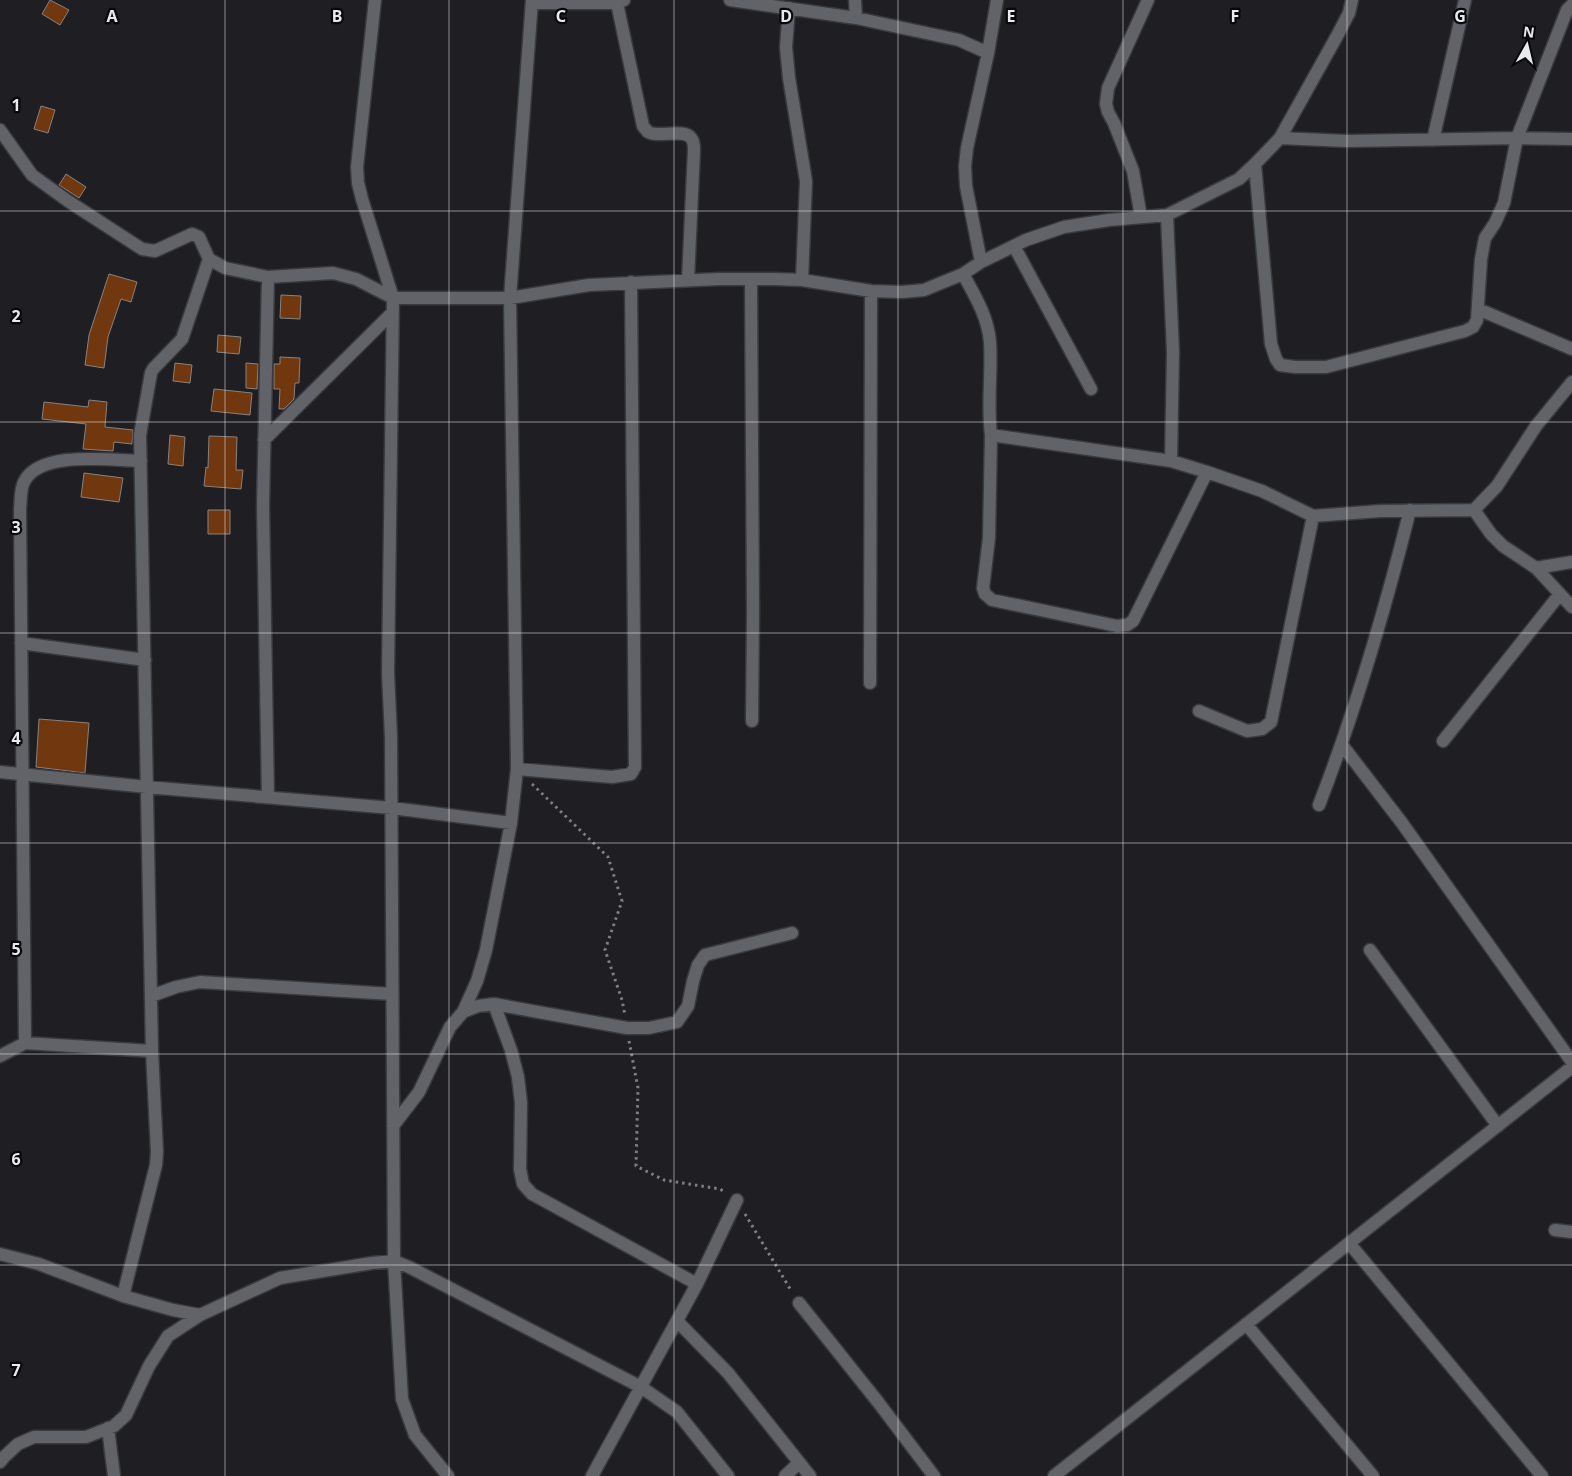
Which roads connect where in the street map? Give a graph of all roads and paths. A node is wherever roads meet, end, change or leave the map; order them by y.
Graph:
1 (375, 0) edge
2 (730, 0) edge
3 (856, 0) edge
4 (997, 0) edge
5 (1148, 0) edge
6 (1352, 0) edge
7 (1465, 0) edge
8 (532, 1) edge
9 (621, 2) edge
10 (1572, 5) edge
11 (788, 8) junction
12 (856, 18) junction
13 (988, 53) junction
14 (0, 130) edge
15 (1280, 138) junction
16 (1517, 138) junction
17 (1572, 139) edge
18 (1433, 140) junction
19 (1256, 164) junction
20 (1167, 215) junction
21 (1142, 217) junction
22 (1014, 246) junction
23 (209, 259) junction
24 (981, 262) junction
25 (963, 274) junction
26 (268, 277) junction
27 (688, 280) junction
28 (751, 280) junction
29 (802, 280) junction
30 (631, 282) junction
31 (871, 291) junction
32 (393, 298) junction
33 (510, 298) junction
34 (1478, 309) junction
35 (392, 312) junction
36 (1572, 349) edge
37 (1572, 382) edge
38 (1091, 389) dead end
39 (991, 435) junction
40 (264, 440) junction
41 (141, 461) junction
42 (1171, 461) junction
43 (1207, 472) junction
44 (1410, 510) junction
45 (1474, 510) junction
46 (1313, 516) junction
47 (1572, 562) edge
48 (1536, 568) junction
49 (1560, 594) junction
50 (1572, 607) edge
51 (21, 643) junction
52 (145, 660) junction
53 (870, 684) dead end
54 (1199, 711) dead end
55 (752, 721) dead end
56 (1443, 741) dead end
57 (1342, 745) junction
58 (517, 769) junction
59 (0, 772) edge
60 (23, 774) junction
61 (147, 787) junction
62 (268, 796) junction
63 (1319, 805) dead end
64 (392, 808) junction
65 (511, 824) junction
66 (792, 933) dead end
67 (1370, 950) dead end
68 (392, 994) junction
69 (150, 996) junction
70 (494, 1004) junction
71 (463, 1012) junction
72 (25, 1043) junction
73 (152, 1051) junction
74 (0, 1056) edge
75 (1572, 1062) edge
76 (1572, 1068) edge
77 (393, 1126) junction
78 (1498, 1126) junction
79 (737, 1200) dead end
80 (1555, 1230) dead end
81 (1572, 1232) edge
82 (1349, 1243) junction
83 (0, 1254) edge
84 (394, 1261) junction
85 (697, 1284) junction
86 (122, 1296) junction
87 (799, 1303) dead end
88 (200, 1315) junction
89 (677, 1321) junction
90 (1246, 1324) junction
91 (642, 1387) junction
92 (108, 1428) junction
93 (0, 1462) edge
94 (799, 1463) junction
95 (445, 1475) edge
96 (114, 1476) edge
97 (592, 1476) edge
98 (728, 1476) edge
99 (785, 1476) edge
100 (810, 1476) edge
101 (934, 1476) edge
102 (1054, 1476) edge
103 (1373, 1476) edge
104 (1542, 1476) edge

1 - 32 street
2 - 11 street
3 - 12 street
4 - 13 street
5 - 21 street
6 - 15 street
7 - 18 street
8 - 9 street
8 - 33 street
9 - 27 street
10 - 16 street
11 - 12 street
11 - 29 street
12 - 13 street
13 - 24 street
14 - 23 street
15 - 18 street
15 - 19 street
16 - 17 street
16 - 18 street
16 - 34 street
19 - 20 street
19 - 34 street
20 - 21 street
20 - 42 street
21 - 22 street
22 - 24 street
22 - 38 street
23 - 26 street
23 - 41 street
24 - 25 street
25 - 31 street
25 - 39 street
26 - 32 street
26 - 40 street
27 - 28 street
27 - 30 street
28 - 29 street
28 - 55 street
29 - 31 street
30 - 33 street
30 - 58 street
31 - 53 street
32 - 33 street
32 - 35 street
33 - 58 street
34 - 36 street
35 - 40 street
35 - 64 street
37 - 45 street
39 - 42 street
39 - 43 street
40 - 62 street
41 - 51 street
41 - 52 street
42 - 43 street
43 - 46 street
44 - 45 street
44 - 46 street
44 - 57 street
45 - 48 street
46 - 54 street
47 - 48 street
48 - 49 street
49 - 50 street
49 - 56 street
51 - 52 street
51 - 60 street
52 - 61 street
57 - 63 street
57 - 75 street
58 - 65 street
59 - 60 street
60 - 61 street
60 - 72 street
61 - 62 street
61 - 69 street
62 - 64 street
64 - 65 street
64 - 68 street
65 - 71 street
66 - 70 street
67 - 78 street
68 - 69 street
68 - 77 street
69 - 73 street
70 - 71 street
70 - 85 street
71 - 77 street
72 - 73 street
72 - 74 street
73 - 86 street
76 - 78 street
77 - 84 street
78 - 82 street
79 - 85 street
80 - 81 street
82 - 90 street
82 - 104 street
83 - 86 street
84 - 88 street
84 - 91 street
84 - 95 street
85 - 89 street
86 - 88 street
87 - 101 street
88 - 92 street
89 - 91 street
89 - 94 street
90 - 102 street
90 - 103 street
91 - 97 street
91 - 98 street
92 - 93 street
92 - 96 street
94 - 99 street
94 - 100 street

